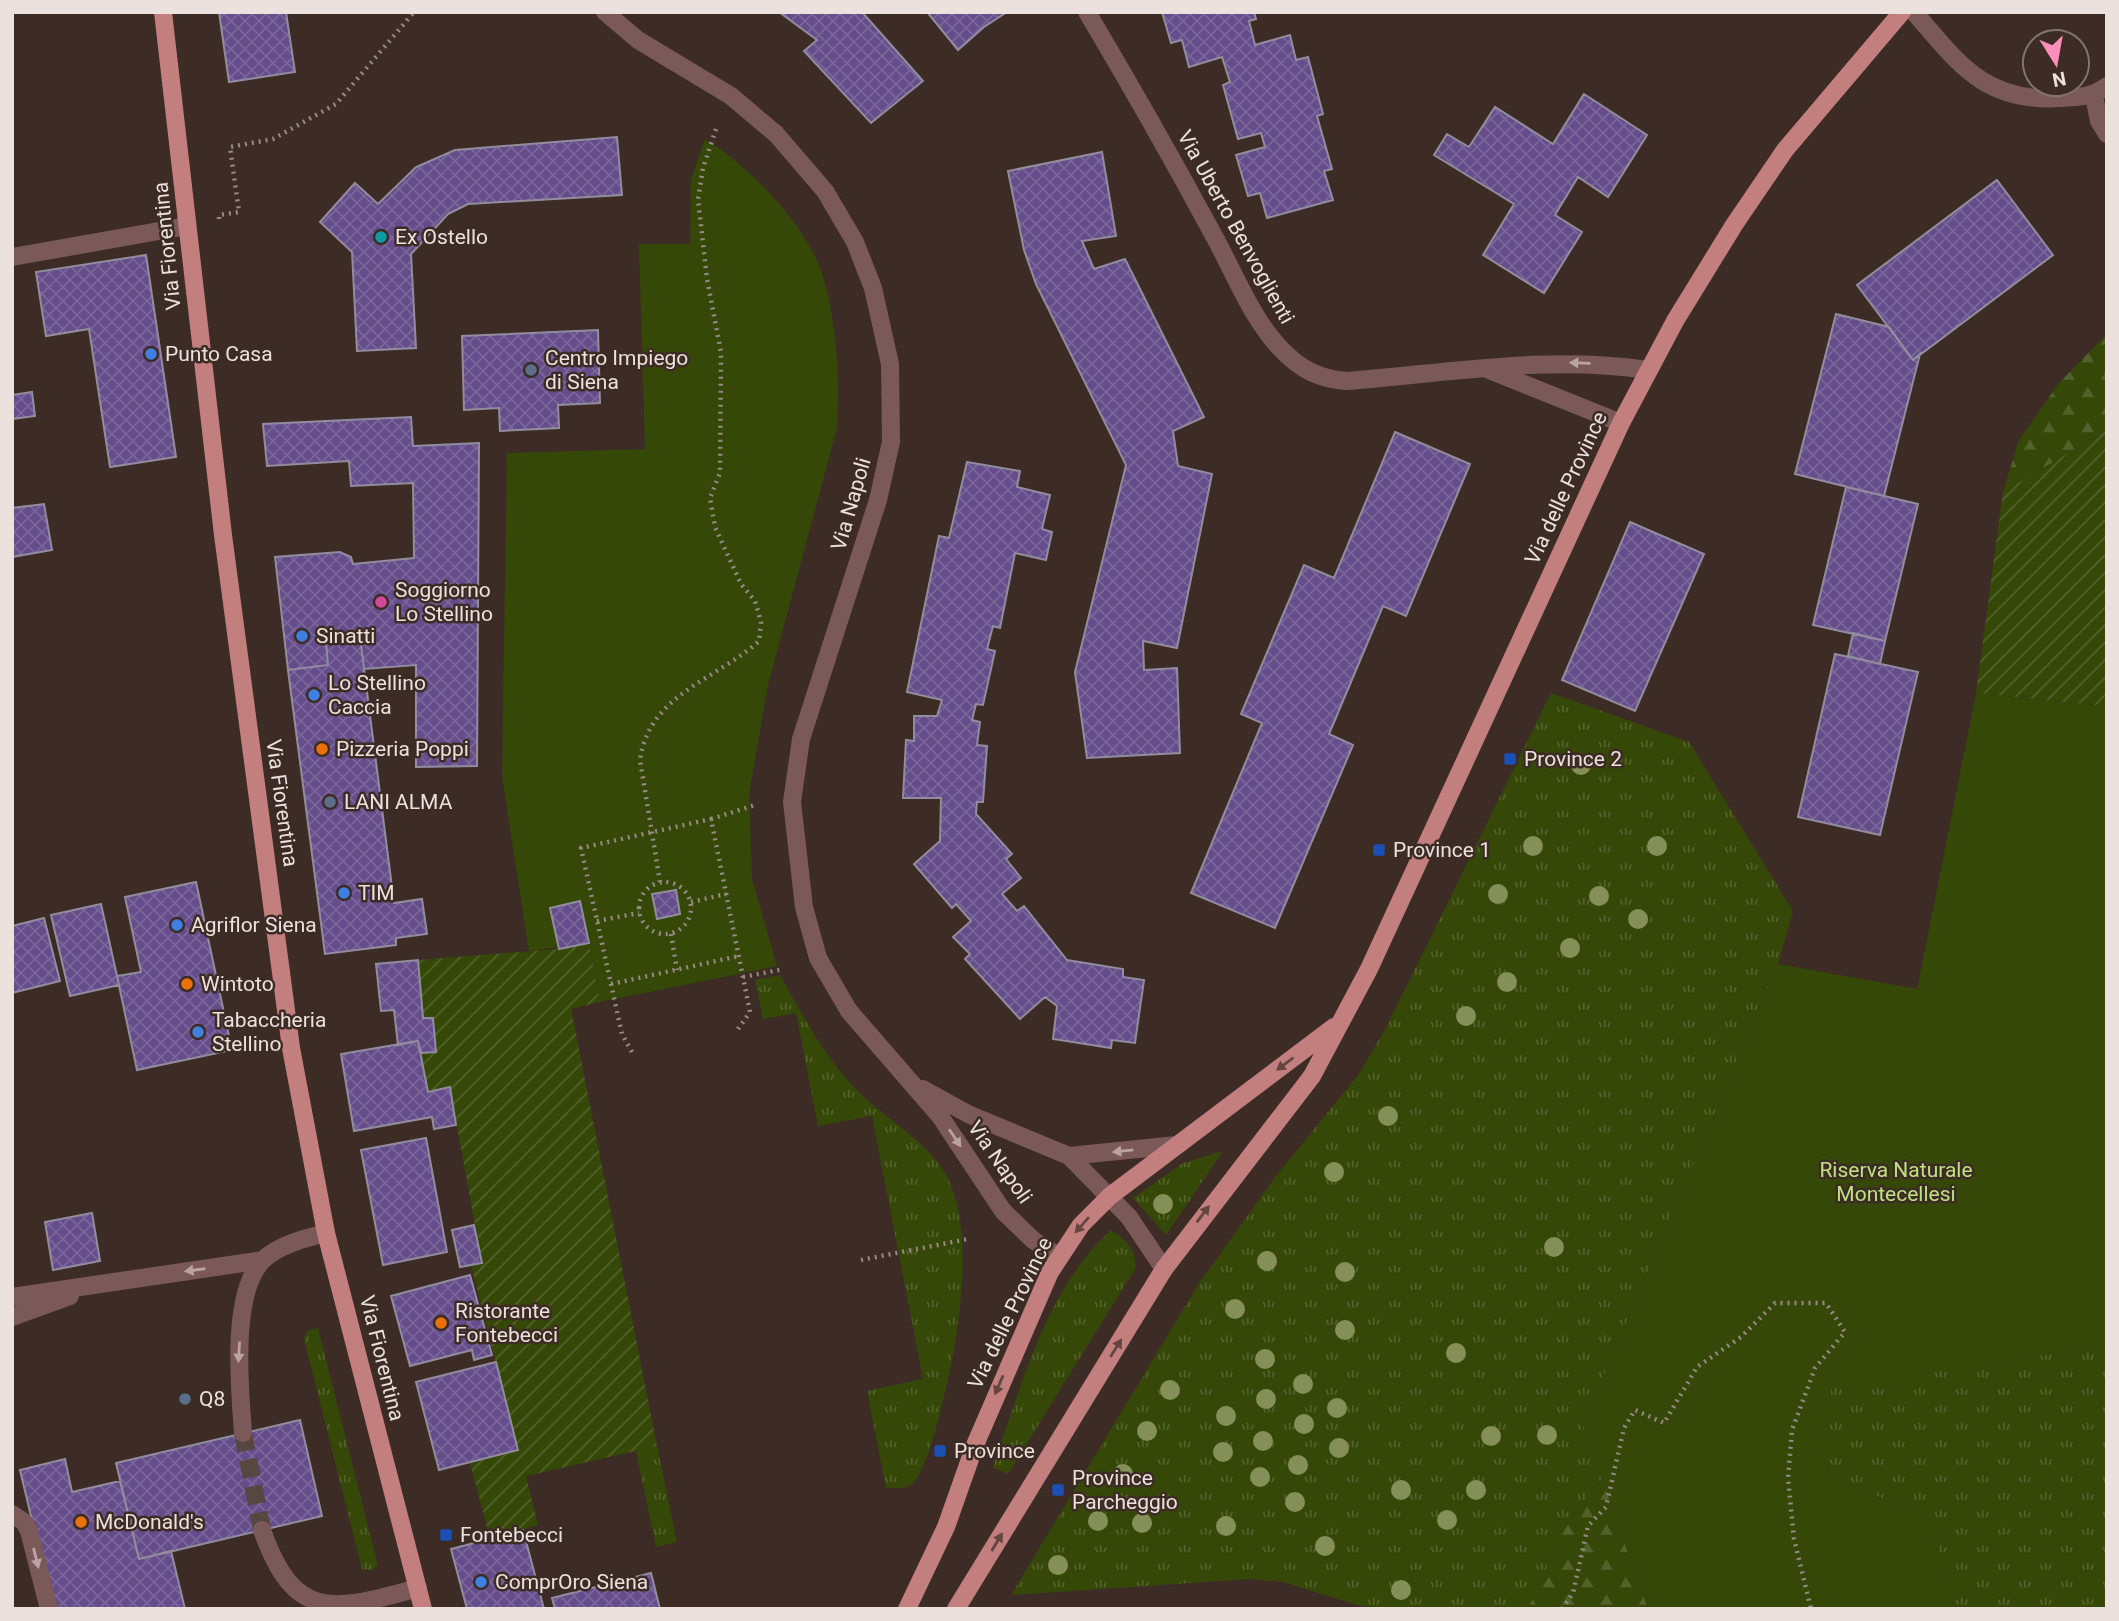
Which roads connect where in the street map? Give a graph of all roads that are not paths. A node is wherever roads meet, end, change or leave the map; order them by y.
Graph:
1 (163, 12) edge
2 (605, 12) edge
3 (1087, 12) edge
4 (1902, 12) edge
5 (1914, 12) edge
6 (2100, 91) edge
7 (2107, 134) edge
8 (187, 226) junction
9 (12, 257) edge
10 (1486, 368) junction
11 (1648, 370) junction
12 (1621, 423) junction
13 (1339, 1023) junction
14 (914, 1084) junction
15 (1177, 1145) junction
16 (1069, 1156) junction
17 (1110, 1196) junction
18 (326, 1233) junction
19 (1058, 1256) junction
20 (263, 1260) junction
21 (1164, 1269) junction
22 (110, 1282) junction
23 (12, 1297) edge
24 (12, 1317) edge
25 (243, 1433) tunnel mouth
26 (12, 1514) edge
27 (262, 1530) tunnel mouth
28 (418, 1588) junction
29 (356, 1607) edge
30 (48, 1609) edge
31 (425, 1609) edge
32 (906, 1609) edge
33 (956, 1609) edge

1 - 8 main road, Via Fiorentina
2 - 14 street, Via Napoli
3 - 10 street, Via Uberto Benvoglienti
4 - 11 main road, Via delle Province
5 - 6 street
6 - 7 street
8 - 9 street
8 - 18 main road, Via Fiorentina
11 -> 10 street, Via Uberto Benvoglienti
10 - 12 street, Via Uberto Benvoglienti
11 - 12 main road, Via delle Province
12 - 13 main road, Via delle Province
13 -> 15 main road, Via delle Province
21 -> 13 main road, Via delle Province
14 - 16 street, Via Napoli
14 -> 19 street, Via Napoli
15 -> 16 street, Via Napoli
15 - 17 main road, Via delle Province
16 - 17 street, Via Napoli
17 -> 19 main road, Via delle Province
17 - 21 street, Via Napoli
18 - 20 street
18 - 28 main road, Via Fiorentina
19 -> 32 main road, Via delle Province
20 -> 22 street
20 -> 25 street
33 -> 21 main road, Via delle Province
22 - 23 street
22 - 24 street
26 -> 30 street
27 - 29 street
28 - 29 street
28 - 31 main road, Via Fiorentina

